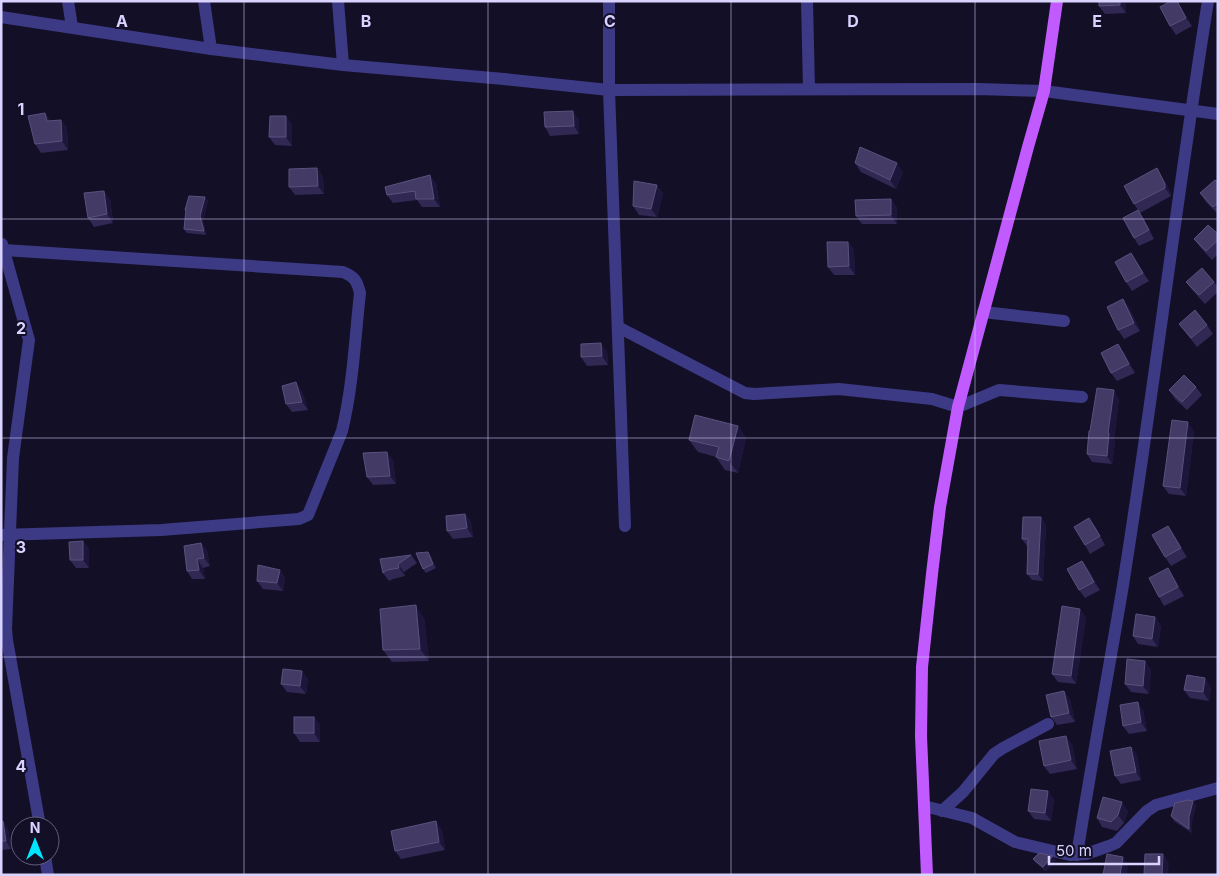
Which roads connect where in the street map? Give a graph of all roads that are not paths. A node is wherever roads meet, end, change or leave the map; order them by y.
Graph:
1 (68, 1) edge
2 (204, 1) edge
3 (338, 1) edge
4 (609, 1) edge
5 (807, 1) edge
6 (1057, 1) edge
7 (1208, 1) edge
8 (1, 17) edge
9 (72, 28) junction
10 (211, 49) junction
11 (343, 65) junction
12 (809, 89) junction
13 (609, 90) junction
14 (1044, 91) junction
15 (1190, 111) junction
16 (1218, 114) edge
17 (2, 245) edge
18 (983, 312) junction
19 (1064, 321) dead end
20 (618, 327) junction
21 (1082, 397) dead end
22 (958, 407) junction
23 (625, 526) dead end
24 (5, 534) edge
25 (1048, 724) dead end
26 (1218, 788) edge
27 (924, 806) junction
28 (942, 811) junction
29 (38, 816) edge
30 (1077, 855) junction
31 (927, 875) edge

1 - 9 street
2 - 10 street
3 - 11 street
4 - 13 street
5 - 12 street
6 - 14 main road
7 - 15 street
8 - 9 street
9 - 10 street
10 - 11 street
11 - 13 street
12 - 13 street
12 - 14 street
13 - 20 street
14 - 15 street
14 - 18 main road
15 - 16 street
15 - 30 street
17 - 24 street
17 - 24 street
18 - 19 street
18 - 22 main road
20 - 22 street
20 - 23 street
21 - 22 street
22 - 27 main road
24 - 29 street
25 - 28 street
26 - 30 street
27 - 28 street
27 - 31 main road
28 - 30 street

